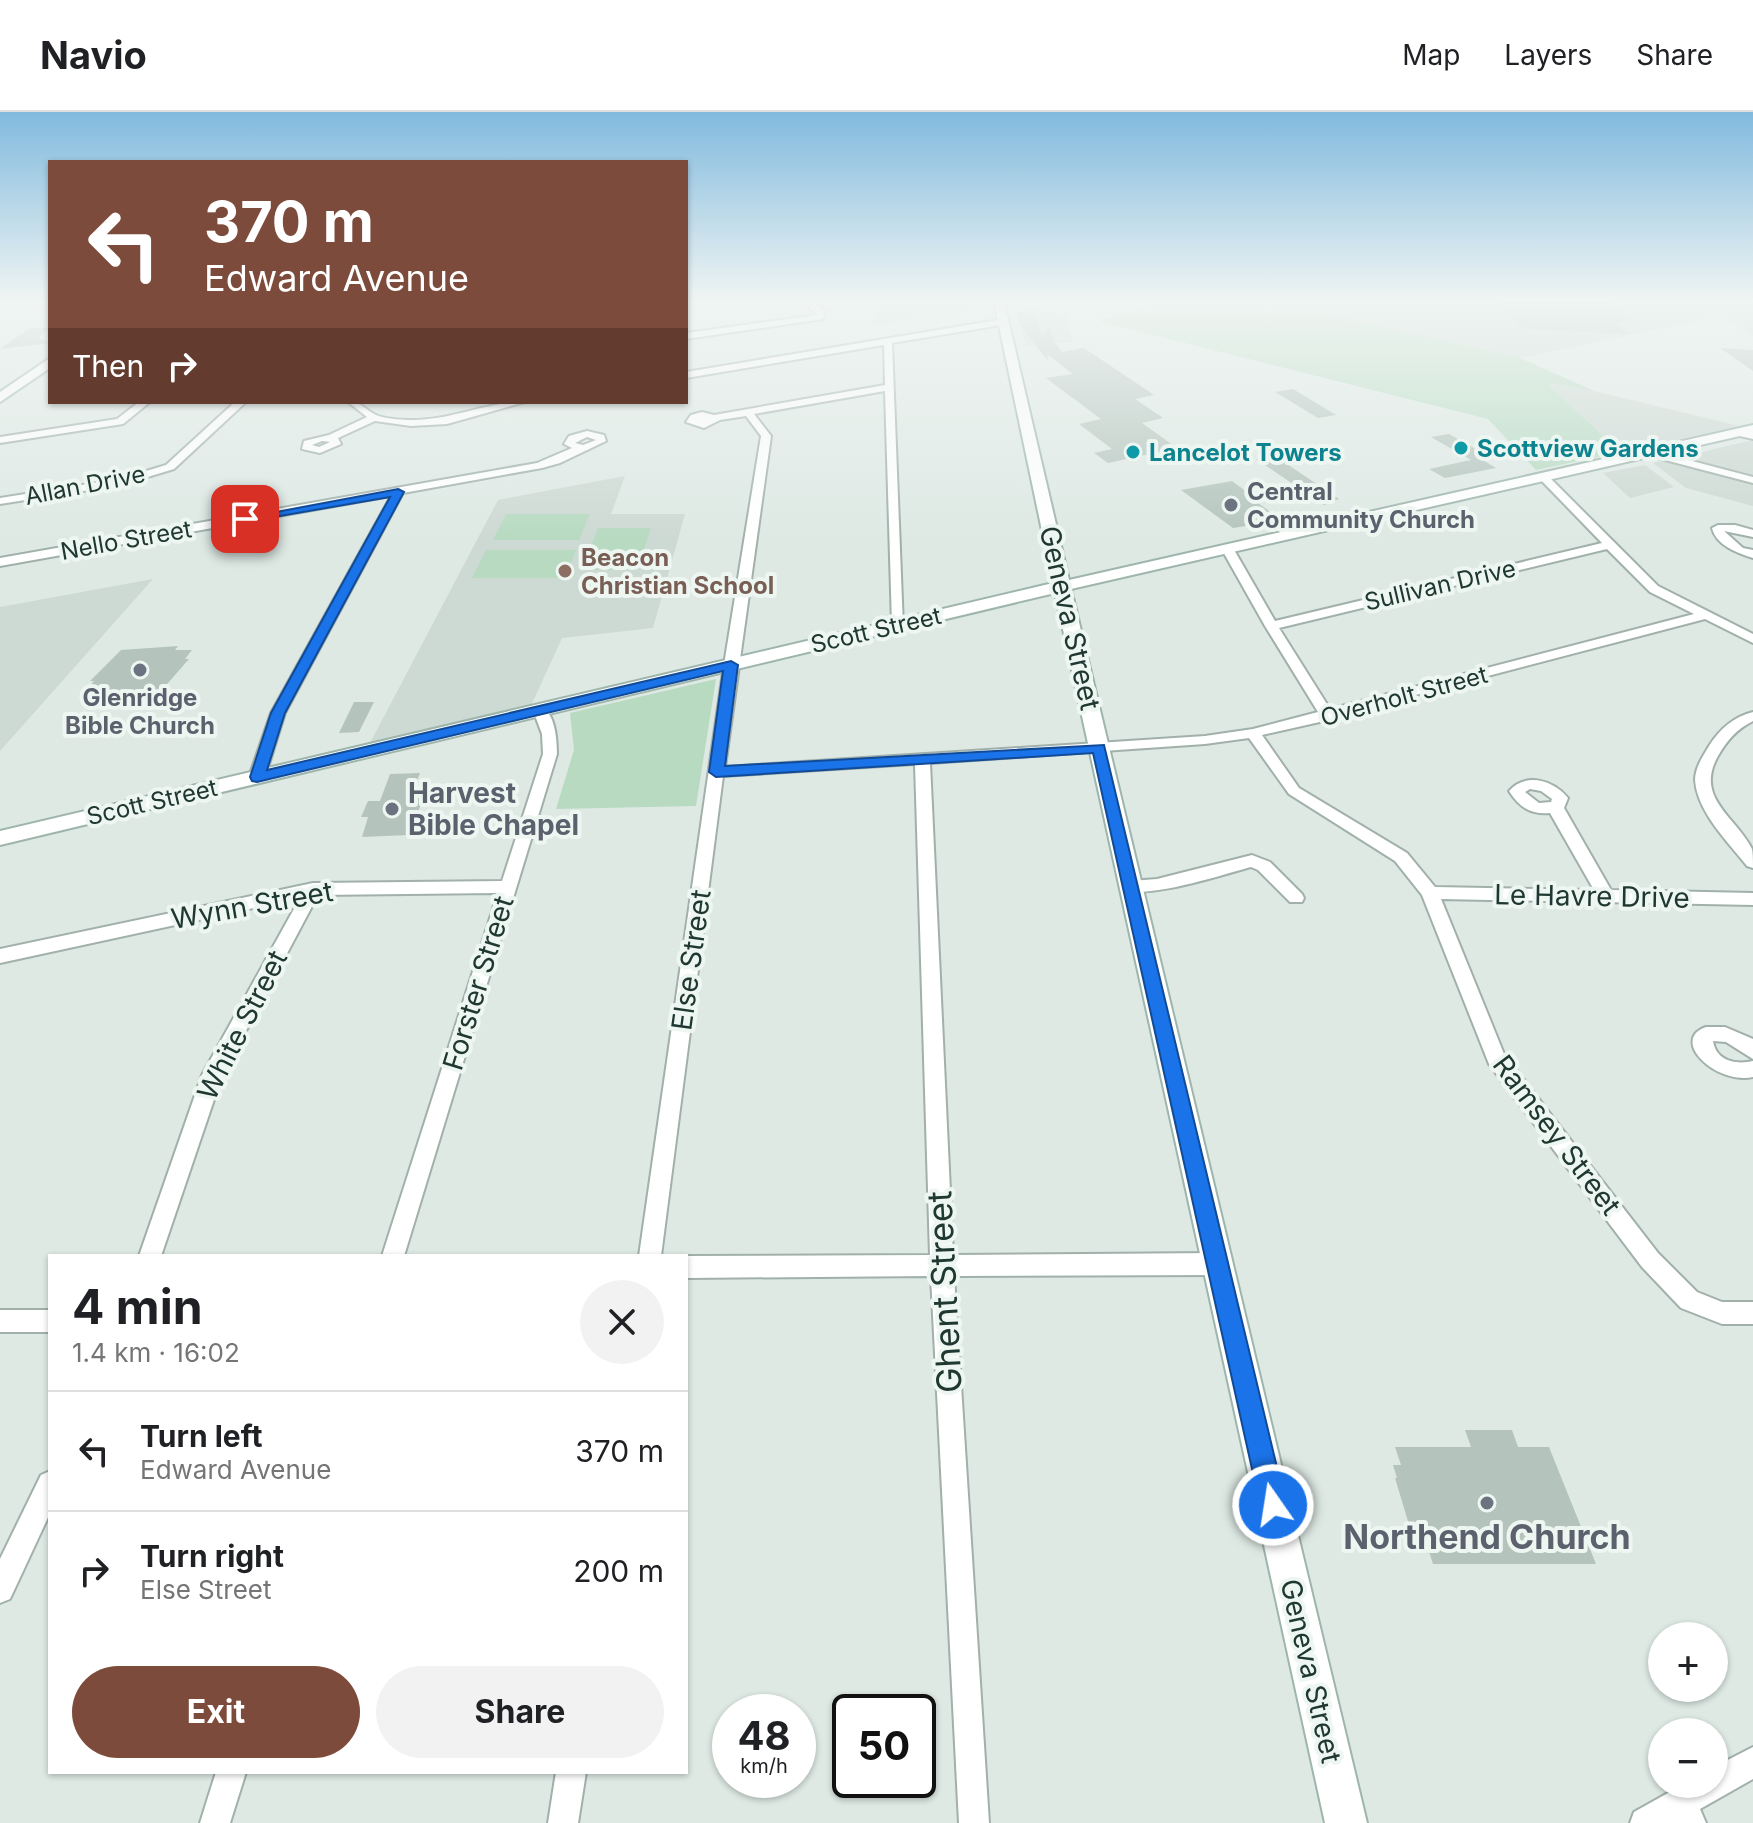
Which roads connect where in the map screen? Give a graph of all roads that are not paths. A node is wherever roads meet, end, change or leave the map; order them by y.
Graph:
1 (22, 382) edge
2 (889, 382) edge
3 (1017, 382) edge
4 (889, 387) junction
5 (0, 398) edge
6 (142, 404) edge
7 (239, 404) edge
8 (356, 404) edge
9 (512, 404) edge
10 (747, 411) junction
11 (374, 418) junction
12 (716, 418) dead end
13 (1748, 433) edge
14 (331, 438) dead end
15 (0, 440) edge
16 (579, 448) dead end
17 (1650, 453) junction
18 (1544, 478) junction
19 (1753, 480) edge
20 (398, 492) junction
21 (2, 497) edge
22 (1753, 534) edge
23 (1608, 545) junction
24 (1227, 548) junction
25 (1753, 554) edge
26 (0, 562) edge
27 (1062, 586) junction
28 (1703, 616) junction
29 (898, 624) junction
30 (1271, 626) junction
31 (1753, 639) edge
32 (731, 665) junction
33 (540, 710) junction
34 (1328, 716) junction
35 (1753, 716) edge
36 (1253, 733) junction
37 (1099, 748) junction
38 (922, 760) junction
39 (716, 772) junction
40 (257, 777) junction
41 (1555, 808) dead end
42 (0, 838) edge
43 (1753, 862) edge
44 (508, 887) junction
45 (1131, 887) junction
46 (313, 889) junction
47 (1430, 893) junction
48 (1606, 897) junction
49 (1296, 898) dead end
50 (1753, 899) edge
51 (0, 956) edge
52 (1753, 1051) edge
53 (1753, 1069) edge
54 (151, 1254) edge
55 (394, 1254) edge
56 (650, 1254) edge
57 (1218, 1264) junction
58 (942, 1266) junction
59 (688, 1267) edge
60 (1753, 1313) edge
61 (0, 1321) edge
62 (48, 1321) edge
63 (48, 1488) edge
64 (0, 1589) edge
65 (1753, 1762) edge
66 (230, 1774) edge
67 (571, 1774) edge
68 (1686, 1814) edge
69 (215, 1823) edge
70 (563, 1823) edge
71 (974, 1823) edge
72 (1346, 1823) edge
73 (1645, 1823) edge

1 - 5 main road
2 - 4 street
3 - 27 main road, Geneva Street
4 - 10 street
4 - 29 street
6 - 15 street
7 - 21 street, Allan Drive
8 - 11 street
9 - 11 street
10 - 12 street
10 - 32 street, Else Street
11 - 14 street
13 - 17 main road, Scott Street
16 - 20 street, Nello Street
17 - 18 main road, Scott Street
17 - 19 street
18 - 23 street
18 - 24 main road, Scott Street
20 - 26 street, Nello Street
20 - 40 street
22 - 25 street
23 - 28 street
23 - 30 street, Sullivan Drive
24 - 27 main road, Scott Street
24 - 30 street
27 - 29 main road, Scott Street
27 - 37 main road, Geneva Street
28 - 31 street
28 - 34 street, Overholt Street
29 - 32 main road, Scott Street
30 - 34 street
32 - 33 main road, Scott Street
32 - 39 street, Else Street
33 - 40 main road, Scott Street
33 - 44 street, Forster Street
34 - 36 street, Overholt Street
35 - 43 street
36 - 37 street, Overholt Street
36 - 47 street, Ramsey Street
37 - 38 street, Overholt Street
37 - 45 main road, Geneva Street
38 - 39 street, Overholt Street
38 - 58 street, Ghent Street
39 - 56 street, Else Street
40 - 42 main road, Scott Street
41 - 48 street
44 - 46 street, Wynn Street
44 - 55 street, Forster Street
45 - 49 street
45 - 57 main road, Geneva Street
46 - 51 street, Wynn Street
46 - 54 street, White Street
47 - 48 street, Le Havre Drive
47 - 60 street, Ramsey Street
48 - 50 street, Le Havre Drive
52 - 53 street
57 - 58 street
57 - 72 main road, Geneva Street
58 - 59 street
58 - 71 street, Ghent Street
61 - 62 street
63 - 64 street
65 - 68 street
66 - 69 street
67 - 70 street
68 - 73 street

